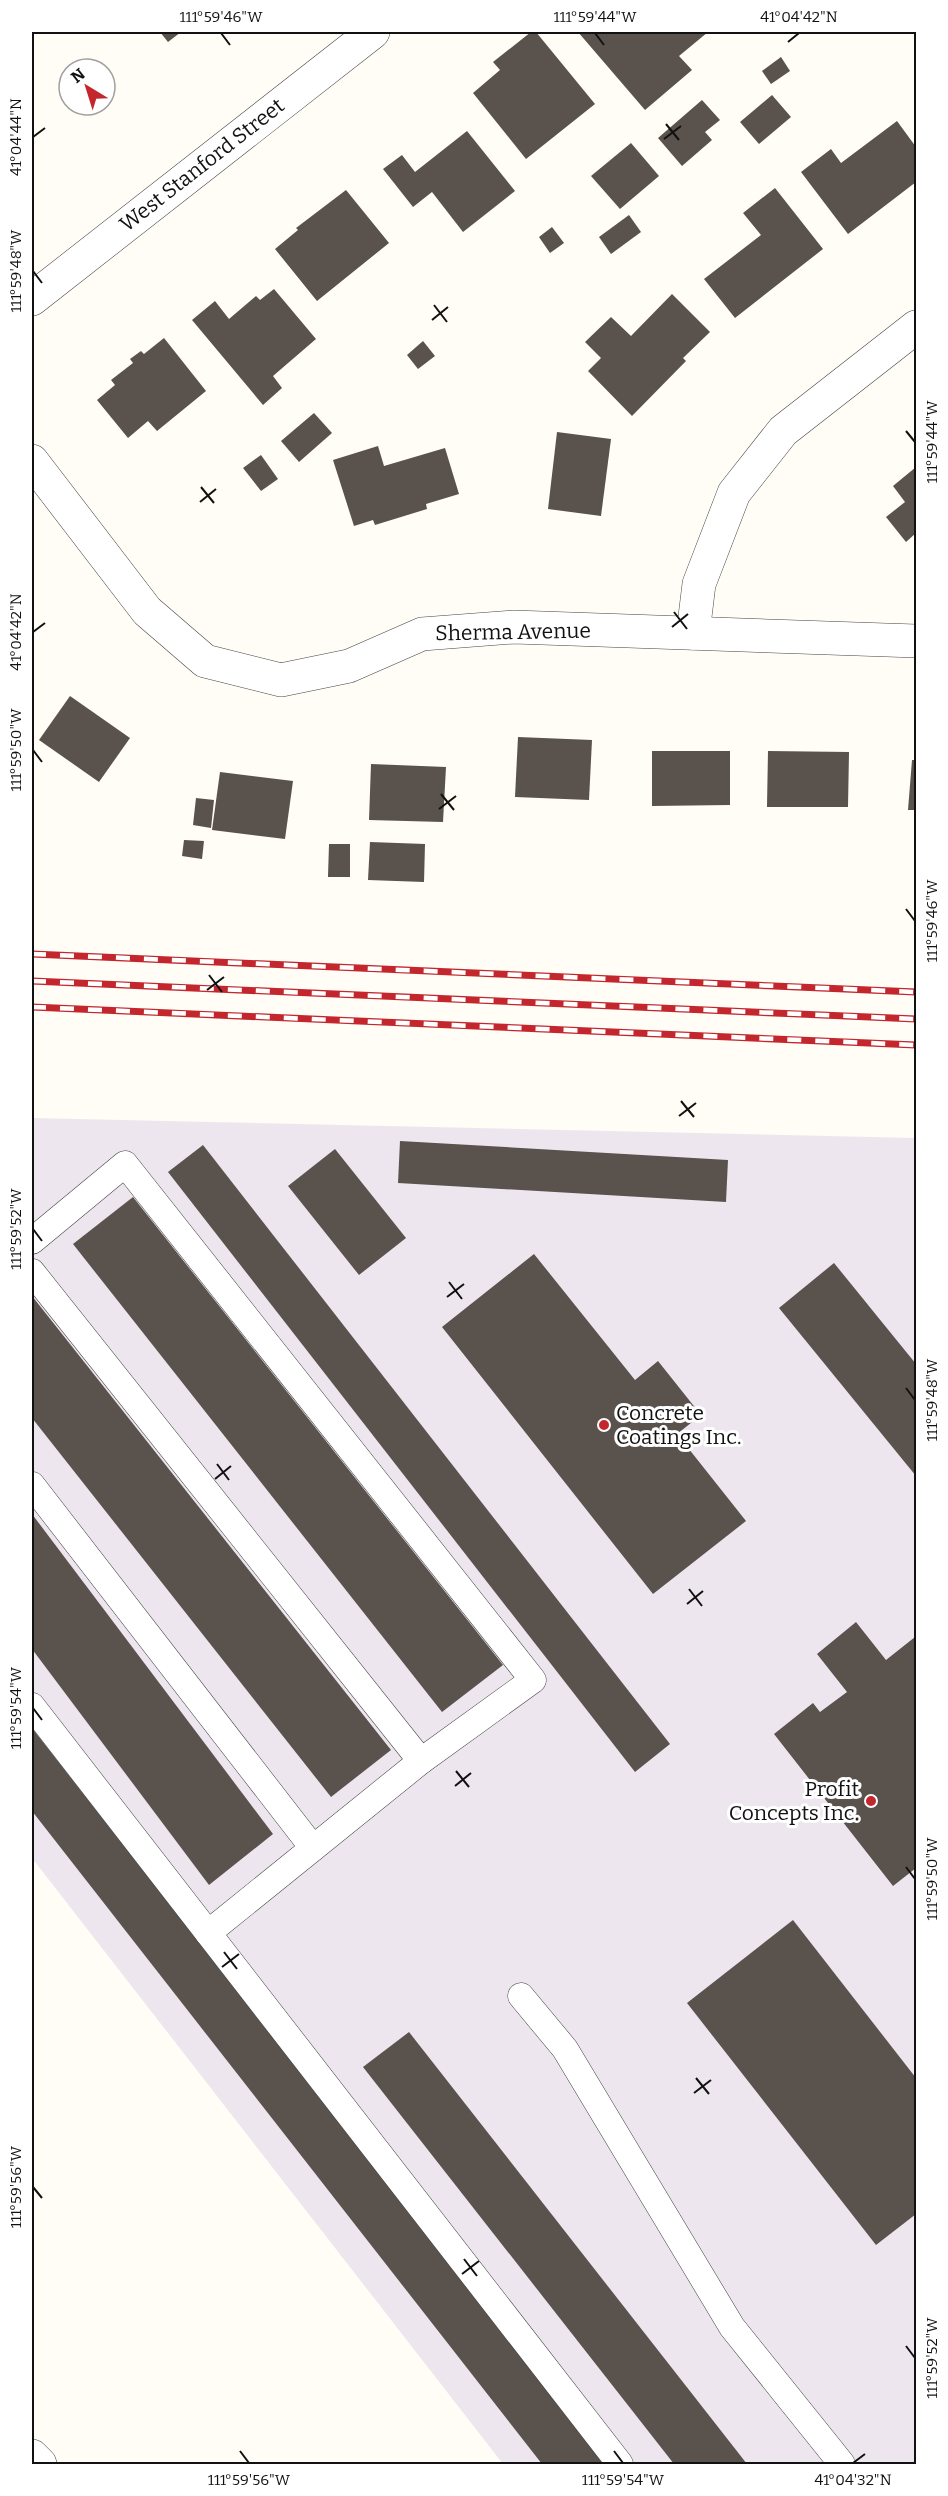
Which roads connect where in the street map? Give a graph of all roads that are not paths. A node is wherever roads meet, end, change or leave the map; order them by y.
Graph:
1 (374, 32) edge
2 (32, 299) edge
3 (916, 327) edge
4 (32, 461) edge
5 (693, 633) junction
6 (916, 641) edge
7 (32, 1240) edge
8 (32, 1272) edge
9 (32, 1485) edge
10 (32, 1706) edge
11 (421, 1761) junction
12 (313, 1848) junction
13 (208, 1933) junction
14 (520, 1996) dead end
15 (32, 2456) edge
16 (40, 2464) edge
17 (620, 2464) edge
18 (842, 2464) edge

1 - 2 street, West Stanford Street
3 - 5 street
4 - 5 street, Sherma Avenue
5 - 6 street, Sherma Avenue
7 - 11 lane
8 - 11 lane
9 - 12 lane
10 - 13 lane
11 - 12 lane
12 - 13 lane
13 - 17 lane
14 - 18 lane
15 - 16 street

